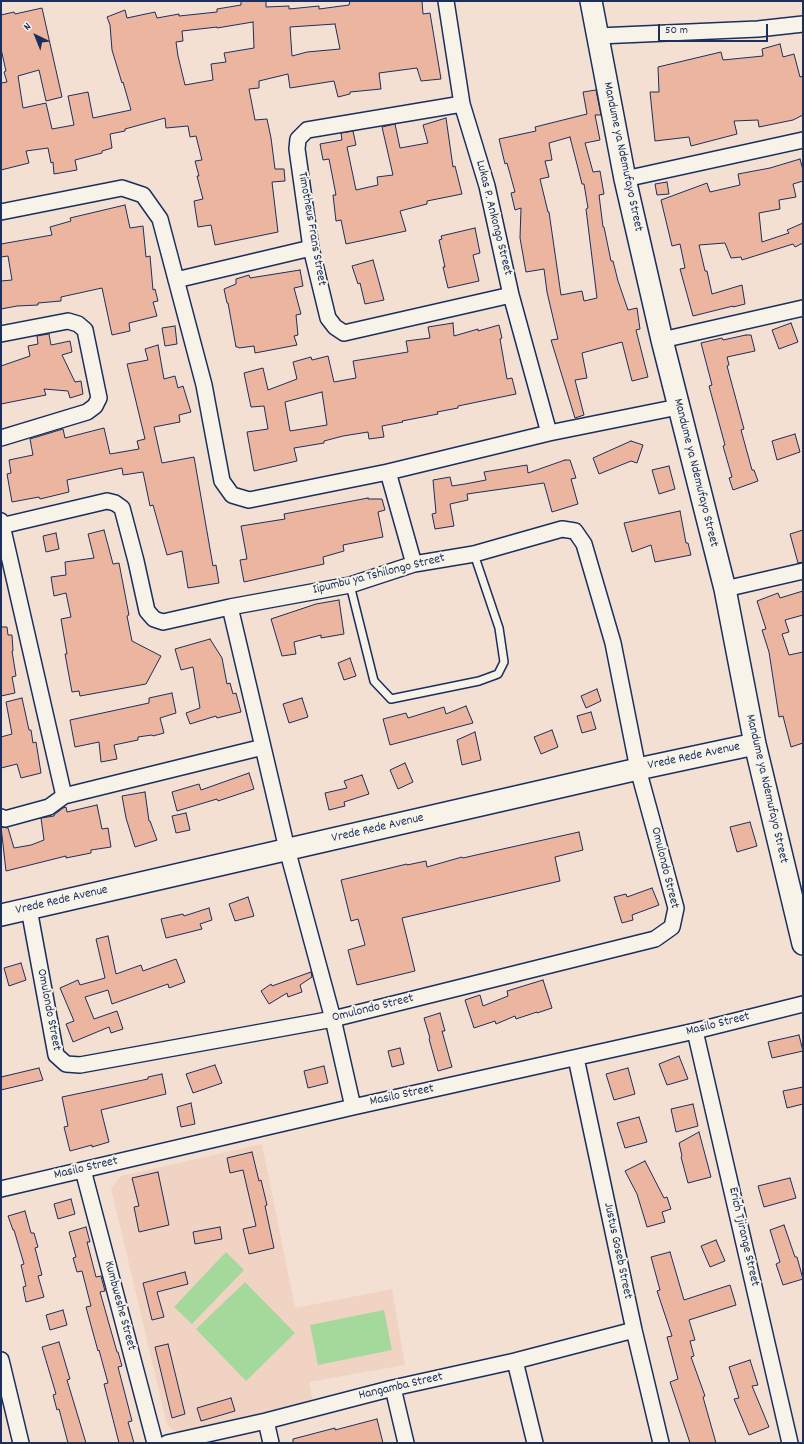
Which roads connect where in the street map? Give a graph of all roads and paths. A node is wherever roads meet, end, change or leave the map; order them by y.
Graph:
1 (446, 1) edge
2 (591, 1) edge
3 (803, 24) edge
4 (598, 36) junction
5 (462, 104) junction
6 (803, 140) edge
7 (625, 179) junction
8 (1, 212) edge
9 (311, 248) junction
10 (176, 280) junction
11 (511, 295) junction
12 (803, 308) edge
13 (1, 334) edge
14 (662, 340) junction
15 (678, 407) junction
16 (549, 432) junction
17 (1, 438) edge
18 (388, 472) junction
19 (1, 524) edge
20 (474, 554) junction
21 (414, 564) junction
22 (803, 571) edge
23 (350, 585) junction
24 (725, 589) junction
25 (230, 606) junction
26 (755, 744) junction
27 (263, 747) junction
28 (638, 769) junction
29 (64, 796) junction
30 (1, 817) edge
31 (287, 849) junction
32 (29, 909) junction
33 (1, 915) edge
34 (803, 944) edge
35 (803, 1004) edge
36 (333, 1019) junction
37 (695, 1031) junction
38 (576, 1058) junction
39 (353, 1107) junction
40 (83, 1170) junction
41 (1, 1189) edge
42 (634, 1330) junction
43 (1, 1360) edge
44 (515, 1361) junction
45 (393, 1388) junction
46 (266, 1421) junction
47 (803, 1440) edge
48 (21, 1443) edge
49 (155, 1443) edge
50 (167, 1443) edge
51 (271, 1443) edge
52 (406, 1443) edge
53 (535, 1443) edge
54 (661, 1443) edge
55 (790, 1443) edge

1 - 5 street, Lukas P. Ankongo Street
2 - 4 street, Mandume ya Ndemufayo Street
3 - 4 street
4 - 7 street, Mandume ya Ndemufayo Street
5 - 9 street, Timotheus Frans Street
5 - 11 street, Lukas P. Ankongo Street
6 - 7 street
7 - 14 street, Mandume ya Ndemufayo Street
8 - 10 street
9 - 10 street
9 - 11 street, Timotheus Frans Street
10 - 18 street
11 - 16 street, Lukas P. Ankongo Street
12 - 14 street
13 - 17 street
14 - 15 street, Mandume ya Ndemufayo Street
15 - 16 street
15 - 24 street, Mandume ya Ndemufayo Street
16 - 18 street
18 - 21 street
19 - 25 street, Iipumbu ya Tshilongo Street
19 - 29 street
20 - 21 street, Iipumbu ya Tshilongo Street
20 - 23 lane
20 - 28 street, Iipumbu ya Tshilongo Street
21 - 23 street, Iipumbu ya Tshilongo Street
22 - 24 street
23 - 25 street, Iipumbu ya Tshilongo Street
24 - 26 street, Mandume ya Ndemufayo Street
25 - 27 street
26 - 28 street, Vrede Rede Avenue
26 - 34 street, Mandume ya Ndemufayo Street
27 - 29 street
27 - 31 street
28 - 31 street, Vrede Rede Avenue
28 - 36 street, Omulondo Street
29 - 30 street
31 - 32 street, Vrede Rede Avenue
31 - 36 street
32 - 33 street, Vrede Rede Avenue
32 - 36 street, Omulondo Street
35 - 37 street, Masilo Street
36 - 39 street
37 - 38 street, Masilo Street
37 - 55 street, Erich Tjirange Street
38 - 39 street, Masilo Street
38 - 42 street, Justus Goseb Street
39 - 40 street, Masilo Street
40 - 41 street, Masilo Street
40 - 49 street, Kumbweshe Street
42 - 44 street, Hangamba Street
42 - 54 street, Justus Goseb Street
43 - 48 street
44 - 45 street, Hangamba Street
44 - 53 street
45 - 46 street, Hangamba Street
45 - 52 street
46 - 50 street, Hangamba Street
46 - 51 street
47 - 55 street

